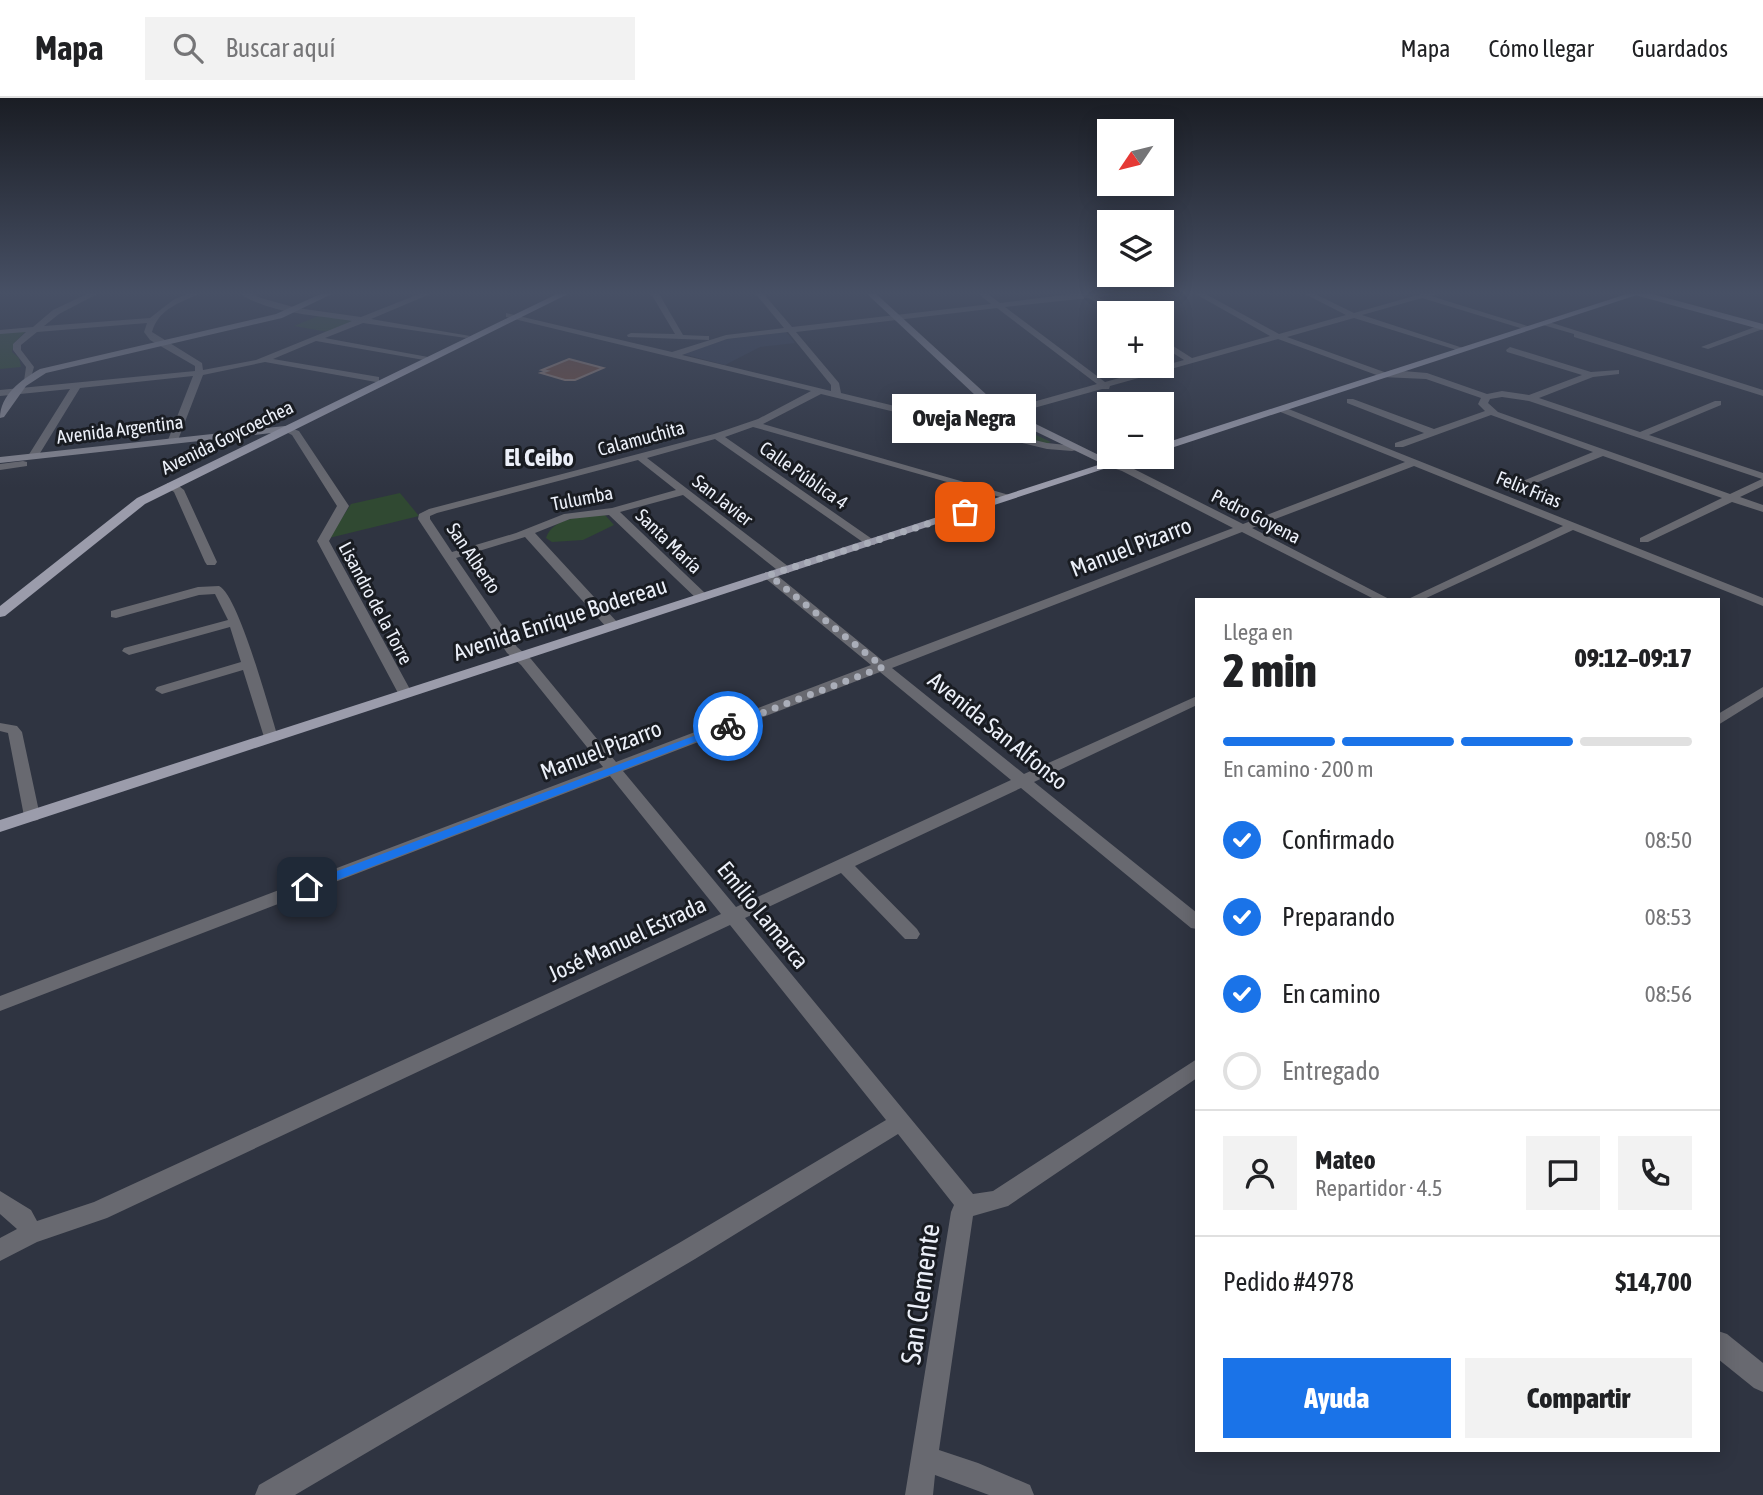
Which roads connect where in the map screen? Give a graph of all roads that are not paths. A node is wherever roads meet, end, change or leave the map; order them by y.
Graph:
1 (23, 357) edge
2 (99, 357) edge
3 (188, 357) edge
4 (274, 357) edge
5 (424, 357) edge
6 (434, 357) edge
7 (688, 357) edge
8 (813, 357) edge
9 (940, 357) edge
10 (1067, 357) edge
11 (1186, 357) edge
12 (1210, 357) edge
13 (1338, 357) edge
14 (1440, 357) edge
15 (1533, 357) edge
16 (1645, 357) edge
17 (1675, 357) edge
18 (1684, 360) junction
19 (265, 361) junction
20 (1193, 362) junction
21 (1423, 363) junction
22 (1671, 365) junction
23 (1616, 372) dead end
24 (199, 373) junction
25 (1388, 374) junction
26 (1591, 375) junction
27 (1427, 376) junction
28 (27, 379) junction
29 (376, 379) junction
30 (1763, 384) edge
31 (77, 385) junction
32 (1107, 387) junction
33 (17, 391) junction
34 (819, 391) junction
35 (0, 393) edge
36 (1763, 393) edge
37 (836, 395) junction
38 (1486, 397) junction
39 (1530, 398) junction
40 (1350, 401) dead end
41 (1718, 402) dead end
42 (1281, 409) junction
43 (1491, 412) junction
44 (1004, 414) junction
45 (0, 415) edge
46 (754, 424) junction
47 (962, 425) junction
48 (285, 429) junction
49 (268, 430) junction
50 (1432, 432) junction
51 (1640, 435) junction
52 (717, 436) junction
53 (173, 440) junction
54 (1174, 444) edge
55 (1399, 445) dead end
56 (1072, 448) junction
57 (1602, 452) junction
58 (640, 457) junction
59 (1097, 458) edge
60 (0, 460) edge
61 (28, 460) junction
62 (1415, 462) junction
63 (0, 467) edge
64 (1097, 469) edge
65 (1121, 469) edge
66 (1763, 476) edge
67 (1763, 482) edge
68 (172, 485) junction
69 (1512, 489) dead end
70 (683, 492) junction
71 (1012, 497) junction
72 (1731, 497) junction
73 (1763, 509) edge
74 (612, 511) junction
75 (425, 514) joint
76 (1572, 526) junction
77 (1242, 528) junction
78 (528, 533) junction
79 (1644, 540) dead end
80 (871, 543) junction
81 (450, 556) junction
82 (211, 562) dead end
83 (777, 573) junction
84 (702, 597) junction
85 (1381, 598) edge
86 (1416, 598) edge
87 (0, 599) edge
88 (1763, 602) edge
89 (0, 613) edge
90 (116, 614) dead end
91 (235, 622) junction
92 (613, 626) junction
93 (129, 651) dead end
94 (520, 656) junction
95 (247, 665) junction
96 (883, 667) junction
97 (162, 690) dead end
98 (1763, 691) edge
99 (405, 693) junction
100 (1195, 701) edge
101 (1720, 720) edge
102 (0, 727) edge
103 (271, 737) junction
104 (614, 769) junction
105 (1023, 781) junction
106 (32, 816) junction
107 (0, 826) edge
108 (844, 865) junction
109 (733, 917) junction
110 (1195, 921) edge
111 (911, 934) dead end
112 (0, 1004) edge
113 (1195, 1067) edge
114 (900, 1122) junction
115 (0, 1201) edge
116 (968, 1205) junction
117 (31, 1233) junction
118 (0, 1250) edge
119 (1720, 1345) edge
120 (1763, 1379) edge
121 (926, 1459) junction
122 (269, 1495) edge
123 (919, 1495) edge
124 (1020, 1495) edge

1 - 28 street
2 - 28 main road
3 - 24 street
4 - 19 street
5 - 29 main road, Avenida Goycoechea
6 - 48 main road, Avenida Goycoechea
7 - 34 street
8 - 37 street
9 - 44 main road
10 - 32 street
11 - 20 street
12 - 20 street
13 - 25 street
14 - 21 main road
15 - 26 street
16 - 22 street
17 - 18 street
18 - 22 street
18 - 30 street
19 - 24 street
19 - 29 street
20 - 32 street
21 - 25 main road
21 - 27 street
22 - 36 street
23 - 26 street
24 - 31 street
24 - 53 street
25 - 27 street
25 - 42 main road
26 - 39 street
27 - 38 street
28 - 33 main road
29 - 49 main road, Avenida Goycoechea
31 - 33 street
31 - 61 street
32 - 44 street
33 - 35 street
33 - 45 main road
34 - 37 street
34 - 46 street, Calamuchita
37 - 47 street
38 - 39 street
38 - 43 street
39 - 51 street
40 - 50 street
41 - 51 street
42 - 54 main road
42 - 62 street, Felix Frias
43 - 50 street
43 - 57 street
44 - 47 street
44 - 56 main road
46 - 52 street, Calamuchita
46 - 71 street
47 - 56 street
48 - 49 main road, Avenida Argentina
48 - 68 main road, Avenida Goycoechea
48 - 99 street, Lisandro de la Torre
49 - 53 main road, Avenida Argentina
49 - 87 main road, Avenida Goycoechea
50 - 55 street
51 - 66 street
52 - 58 street, Calamuchita
52 - 80 street, Calle Pública 4
53 - 61 main road, Avenida Argentina
56 - 59 main road
57 - 69 street
57 - 72 street
58 - 70 street, San Javier
58 - 75 street, Calamuchita
60 - 61 main road, Avenida Argentina
61 - 63 street, Avenida Argentina
62 - 76 street, Felix Frias
62 - 77 street, Manuel Pizarro
64 - 71 main road, Avenida Enrique Bodereau
65 - 77 street, Pedro Goyena
67 - 72 street
68 - 82 street
68 - 89 main road, Avenida Goycoechea
70 - 74 street, Tulumba
70 - 83 street, San Javier
71 - 80 main road, Avenida Enrique Bodereau
72 - 73 street
72 - 79 street
74 - 78 street, Tulumba
74 - 84 street, Santa María
75 - 81 street, San Alberto
76 - 86 street
76 - 88 street, Felix Frias
77 - 85 street, Pedro Goyena
77 - 96 street, Manuel Pizarro
78 - 81 street, Tulumba
78 - 92 street
80 - 83 main road, Avenida Enrique Bodereau
81 - 94 street, San Alberto
83 - 84 main road, Avenida Enrique Bodereau
83 - 96 street, Avenida San Alfonso
84 - 92 main road, Avenida Enrique Bodereau
90 - 91 street
91 - 93 street
91 - 95 street
92 - 94 main road, Avenida Enrique Bodereau
94 - 99 main road, Avenida Enrique Bodereau
94 - 104 street, Emilio Lamarca
95 - 97 street
95 - 103 street
96 - 104 street, Manuel Pizarro
96 - 105 street, Avenida San Alfonso
98 - 101 street
99 - 103 main road, Avenida Enrique Bodereau
100 - 105 street, José Manuel Estrada
102 - 106 street
103 - 106 main road, Avenida Enrique Bodereau
104 - 109 street, Emilio Lamarca
104 - 112 street, Manuel Pizarro
105 - 108 street, José Manuel Estrada
105 - 110 street, Avenida San Alfonso
106 - 107 main road, Avenida Enrique Bodereau
108 - 109 street, José Manuel Estrada
108 - 111 street
109 - 114 street, Emilio Lamarca
109 - 117 street, José Manuel Estrada
113 - 116 street, San Clemente
114 - 116 street, Emilio Lamarca
114 - 122 street
115 - 117 street
116 - 121 street, San Clemente
117 - 118 street, José Manuel Estrada
119 - 120 street
121 - 123 street, San Clemente
121 - 124 street

